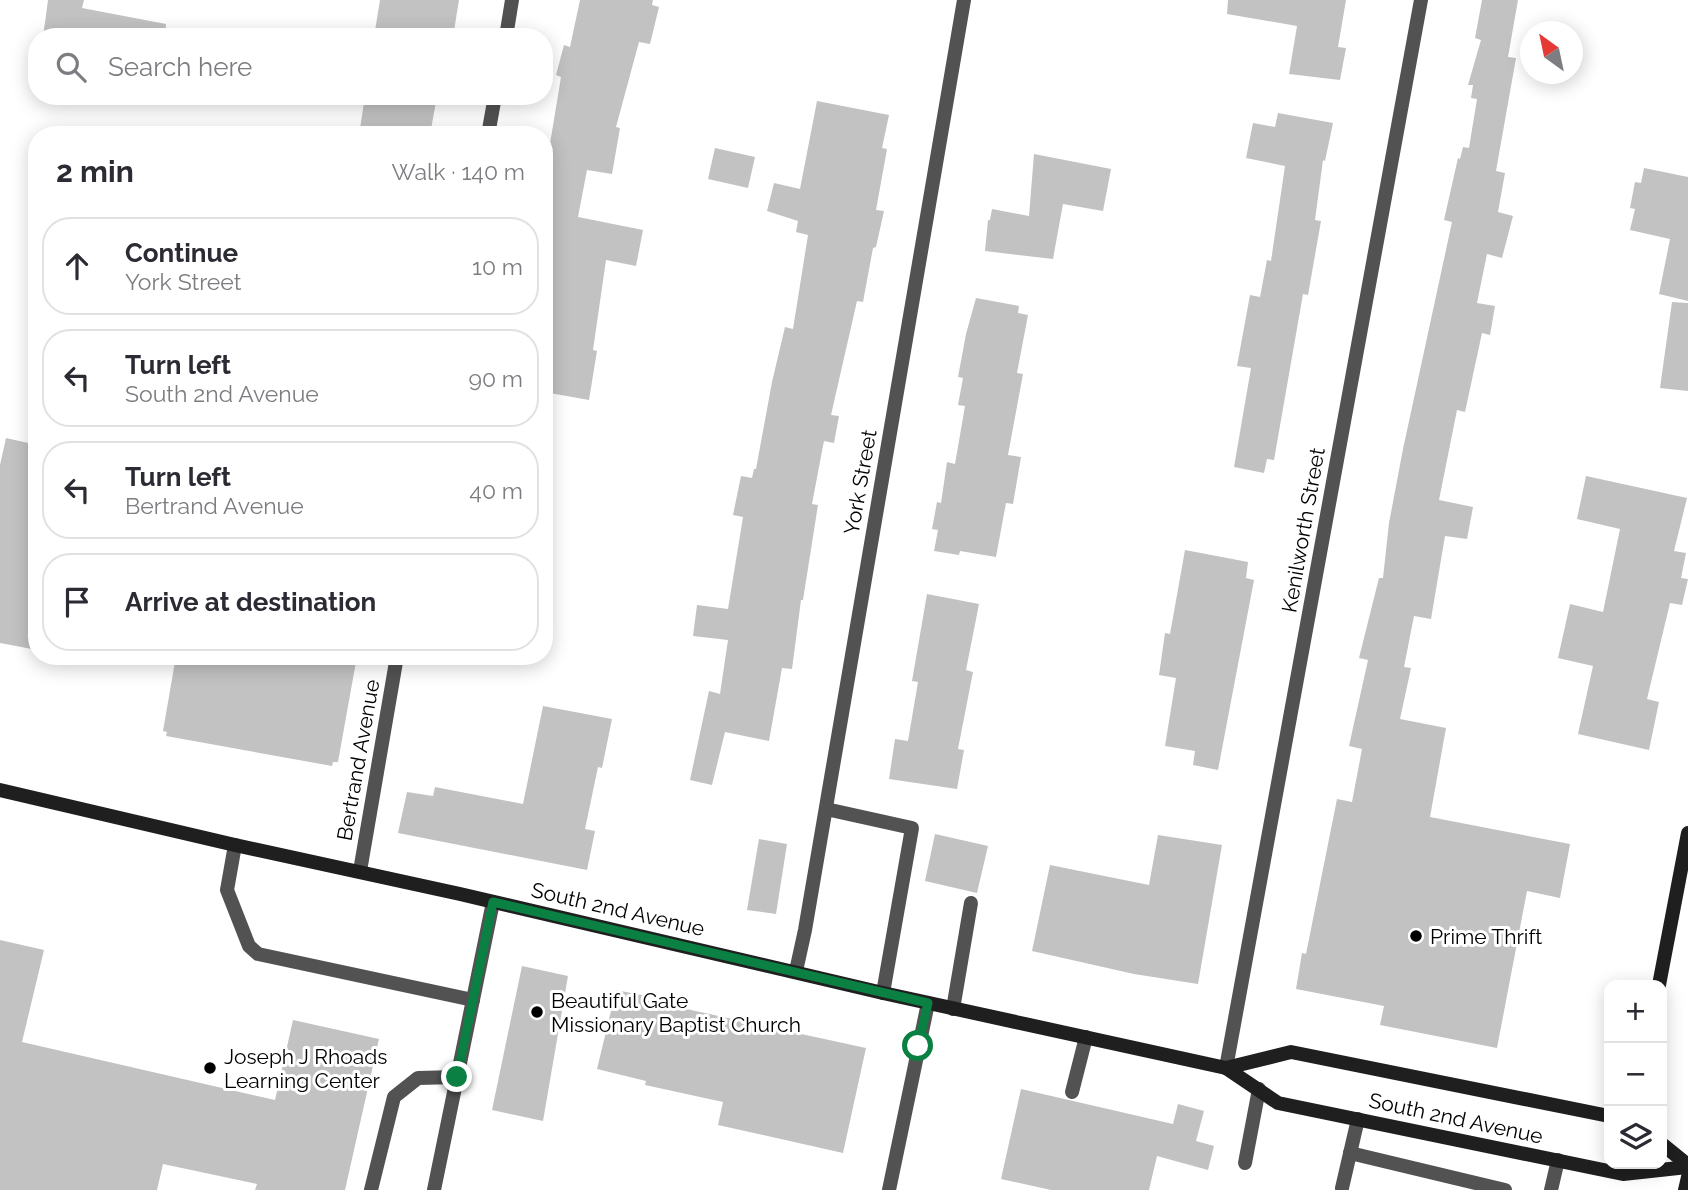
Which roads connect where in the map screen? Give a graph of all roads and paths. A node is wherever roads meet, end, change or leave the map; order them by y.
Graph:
1 (512, 0) edge
2 (964, 0) edge
3 (1421, 0) edge
4 (507, 28) edge
5 (493, 105) edge
6 (490, 126) edge
7 (395, 665) edge
8 (0, 790) edge
9 (826, 809) junction
10 (1688, 833) edge
11 (235, 845) junction
12 (1686, 856) edge
13 (360, 871) junction
14 (493, 902) junction
15 (971, 903) dead end
16 (796, 971) junction
17 (1660, 980) edge
18 (883, 993) junction
19 (473, 1000) junction
20 (928, 1003) junction
21 (953, 1009) junction
22 (1086, 1037) junction
23 (1226, 1068) junction
24 (457, 1077) junction
25 (1259, 1088) junction
26 (1072, 1092) dead end
27 (1604, 1115) edge
28 (1358, 1119) junction
29 (1667, 1148) edge
30 (1350, 1153) junction
31 (1558, 1160) junction
32 (1245, 1163) dead end
33 (1604, 1166) edge
34 (1688, 1166) edge
35 (1667, 1167) edge
36 (1624, 1169) edge
37 (1688, 1177) edge
38 (1342, 1188) dead end
39 (371, 1190) edge
40 (434, 1190) edge
41 (889, 1190) edge
42 (1505, 1190) edge
43 (1551, 1190) edge
44 (1620, 1190) edge
45 (1685, 1190) edge

1 - 4 street
2 - 9 street, York Street
3 - 23 street, Kenilworth Street
5 - 6 street
7 - 13 street, Bertrand Avenue
8 - 11 main road, South 2nd Avenue
9 - 16 street, York Street
9 - 18 street
10 - 12 main road
11 - 13 main road, South 2nd Avenue
11 - 19 street
12 - 17 main road
13 - 14 main road, South 2nd Avenue
14 - 16 main road, South 2nd Avenue
14 - 19 street
15 - 21 street
16 - 18 main road, South 2nd Avenue
18 - 20 main road, South 2nd Avenue
19 - 24 street
20 - 21 main road, South 2nd Avenue
20 - 41 street
21 - 22 main road, South 2nd Avenue
22 - 23 main road, South 2nd Avenue
22 - 26 street
23 - 25 main road, South 2nd Avenue
23 - 27 main road, South 2nd Avenue
24 - 39 street
24 - 40 street
25 - 28 main road, South 2nd Avenue
25 - 32 street
28 - 30 street
28 - 31 main road, South 2nd Avenue
29 - 34 main road, South 2nd Avenue
30 - 38 street
30 - 42 street
31 - 33 main road, South 2nd Avenue
31 - 43 street
34 - 35 main road, South 2nd Avenue
36 - 44 main road
37 - 45 main road

